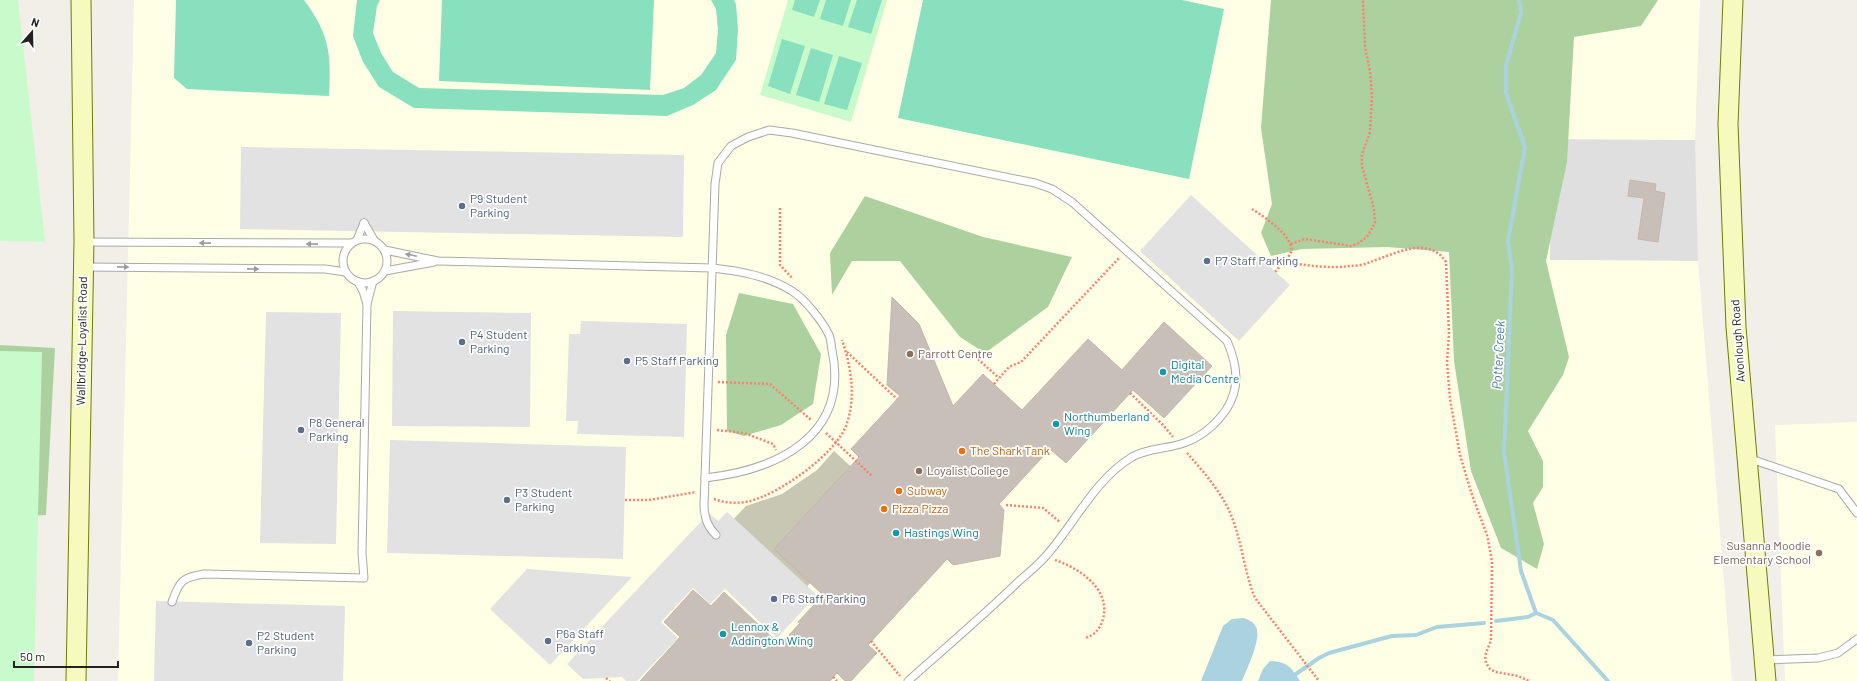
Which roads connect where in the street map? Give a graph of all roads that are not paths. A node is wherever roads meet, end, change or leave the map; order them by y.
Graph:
1 (81, 0) edge
2 (1733, 0) edge
3 (374, 240) junction
4 (84, 242) junction
5 (354, 242) junction
6 (385, 250) junction
7 (438, 261) junction
8 (84, 267) junction
9 (712, 268) junction
10 (385, 271) junction
11 (346, 272) junction
12 (374, 281) junction
13 (358, 282) junction
14 (367, 304) junction
15 (1747, 458) junction
16 (705, 478) junction
17 (1857, 513) edge
18 (716, 535) dead end
19 (172, 602) dead end
20 (1857, 638) edge
21 (1765, 660) junction
22 (76, 681) edge
23 (908, 681) edge
24 (1766, 681) edge

1 - 4 main road, Wallbridge-Loyalist Road
2 - 15 main road, Avonlough Road
3 - 5 lane
3 - 5 lane
3 - 6 lane
5 -> 4 lane
4 - 8 main road, Wallbridge-Loyalist Road
5 - 11 lane
7 -> 6 lane
6 - 10 lane
7 - 9 lane
7 - 10 lane
8 -> 11 lane
8 - 22 main road, Wallbridge-Loyalist Road
9 - 16 lane
9 - 16 lane
9 - 23 lane
10 - 12 lane
11 - 13 lane
12 - 13 lane
12 - 14 lane
13 - 14 lane
14 - 19 lane
15 - 17 lane
15 - 21 main road, Avonlough Road
16 - 18 lane
20 - 21 lane
21 - 24 main road, Avonlough Road

